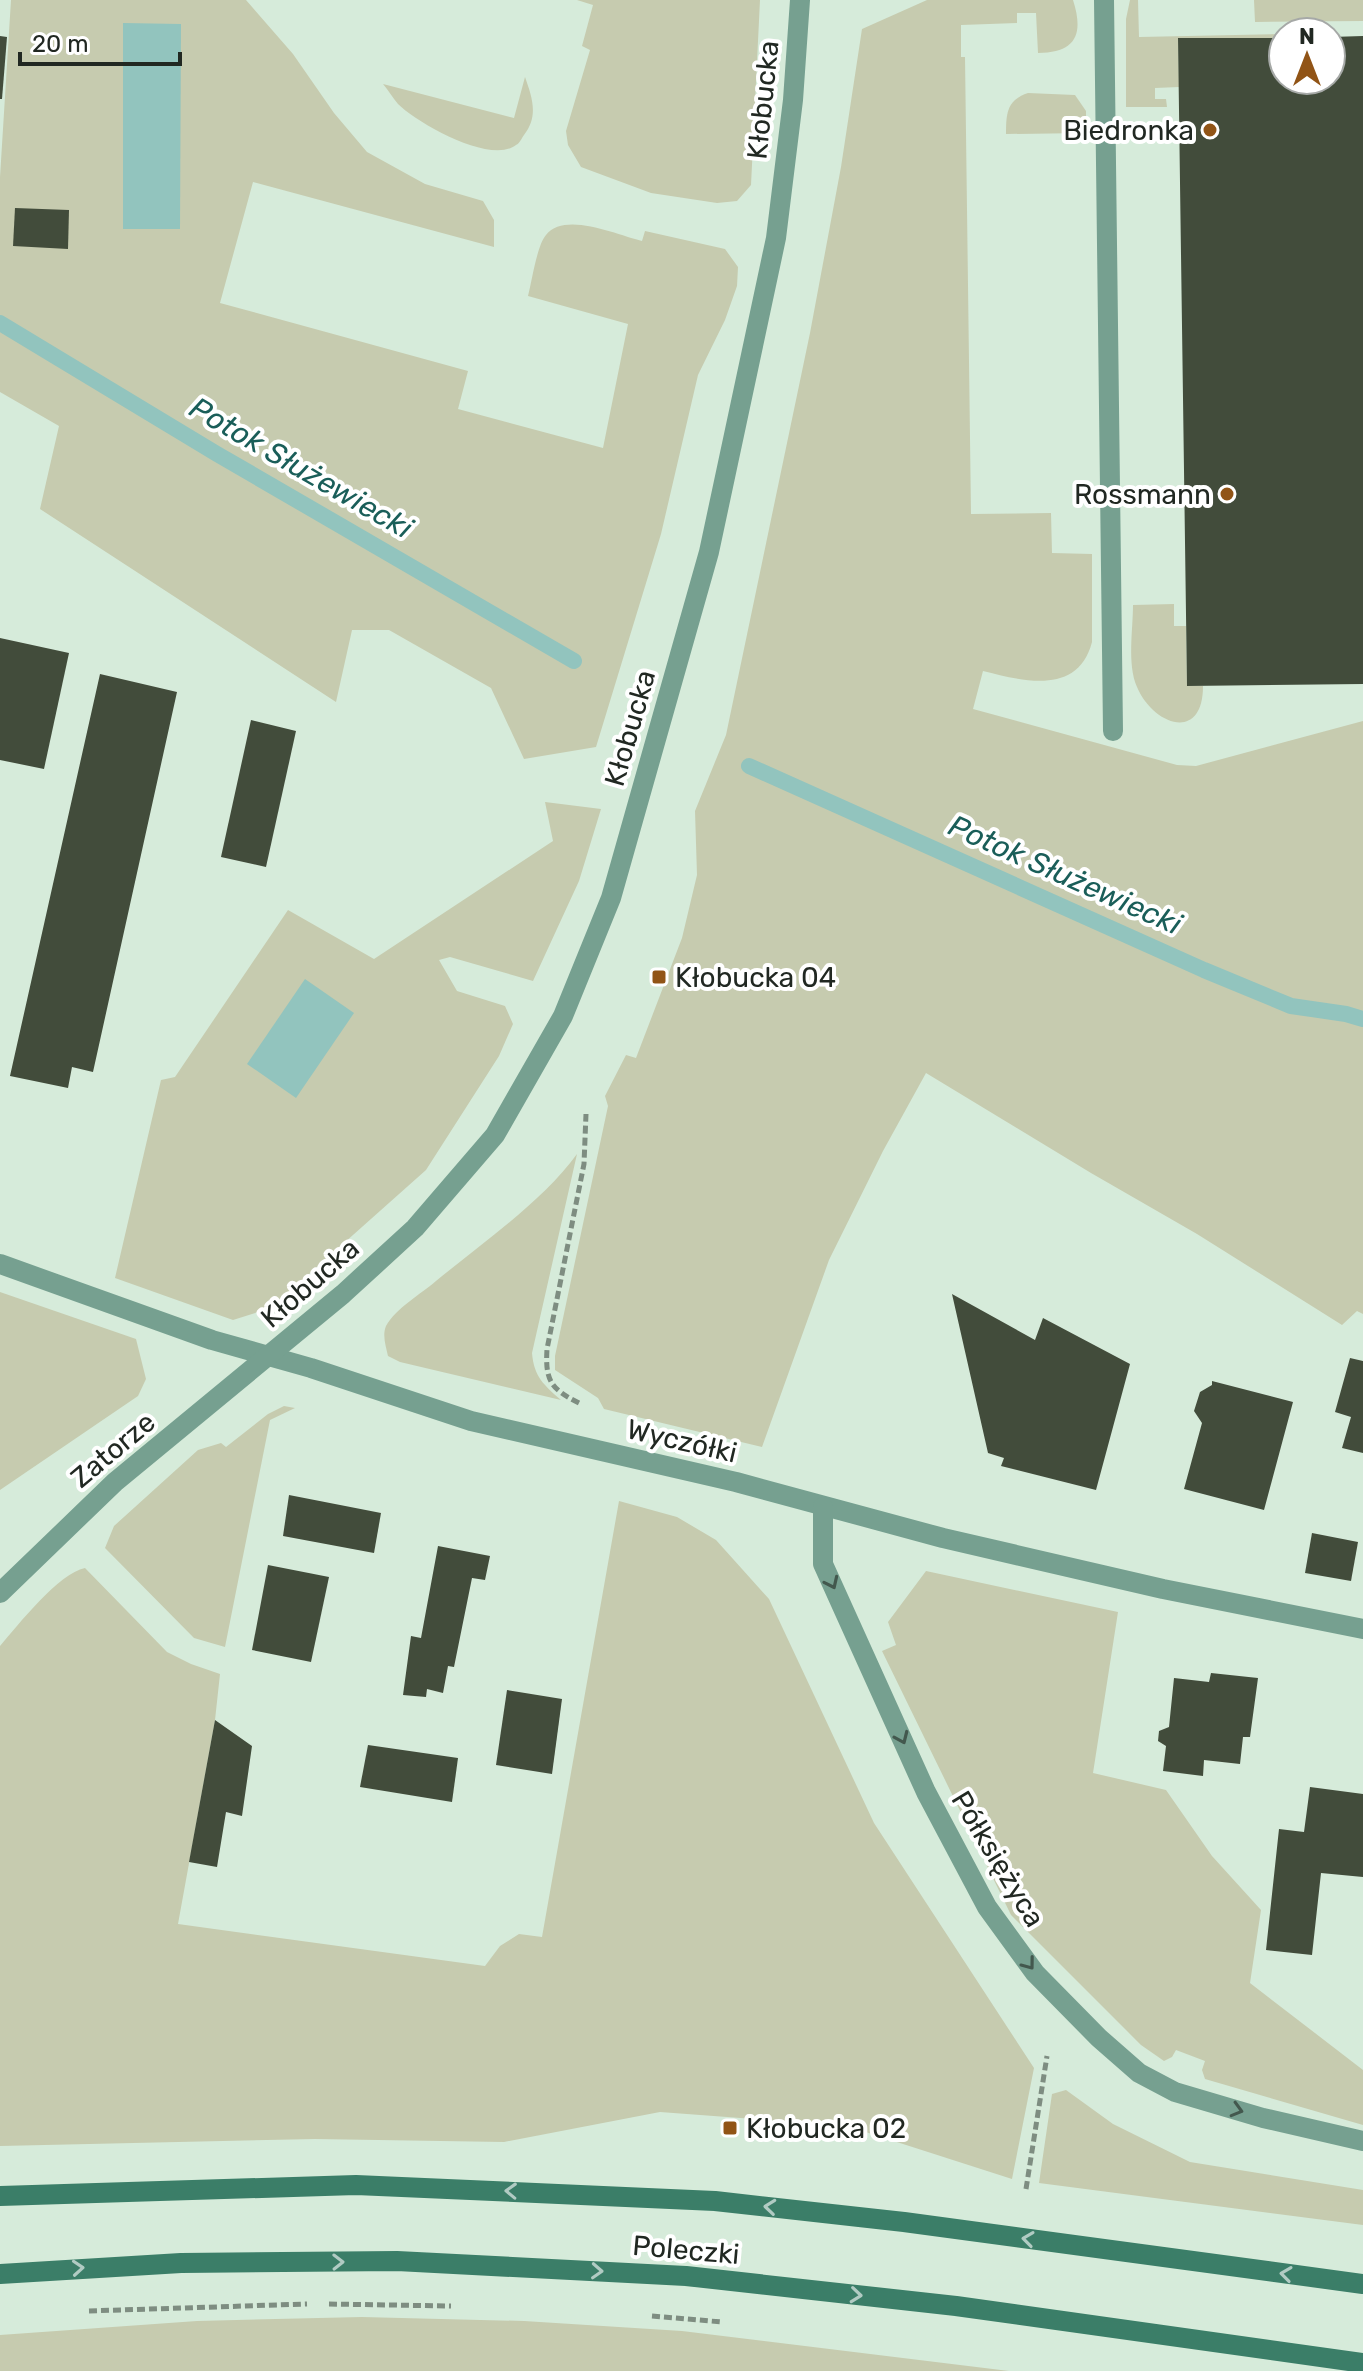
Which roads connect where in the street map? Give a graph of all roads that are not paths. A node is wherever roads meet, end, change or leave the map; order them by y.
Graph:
1 (800, 0) edge
2 (1104, 0) edge
3 (1113, 731) dead end
4 (0, 1264) edge
5 (268, 1356) junction
6 (823, 1507) junction
7 (0, 1593) edge
8 (1363, 1629) edge
9 (1363, 2141) edge
10 (0, 2196) edge
11 (0, 2274) edge
12 (1363, 2284) edge
13 (1363, 2363) edge

1 - 5 street, Kłobucka
2 - 3 street
4 - 5 street, Wyczółki
5 - 6 street, Wyczółki
5 - 7 street, Zatorze
6 - 8 street, Wyczółki
6 -> 9 street, Półksiężyca
12 -> 10 main road, Poleczki
11 -> 13 main road, Poleczki

